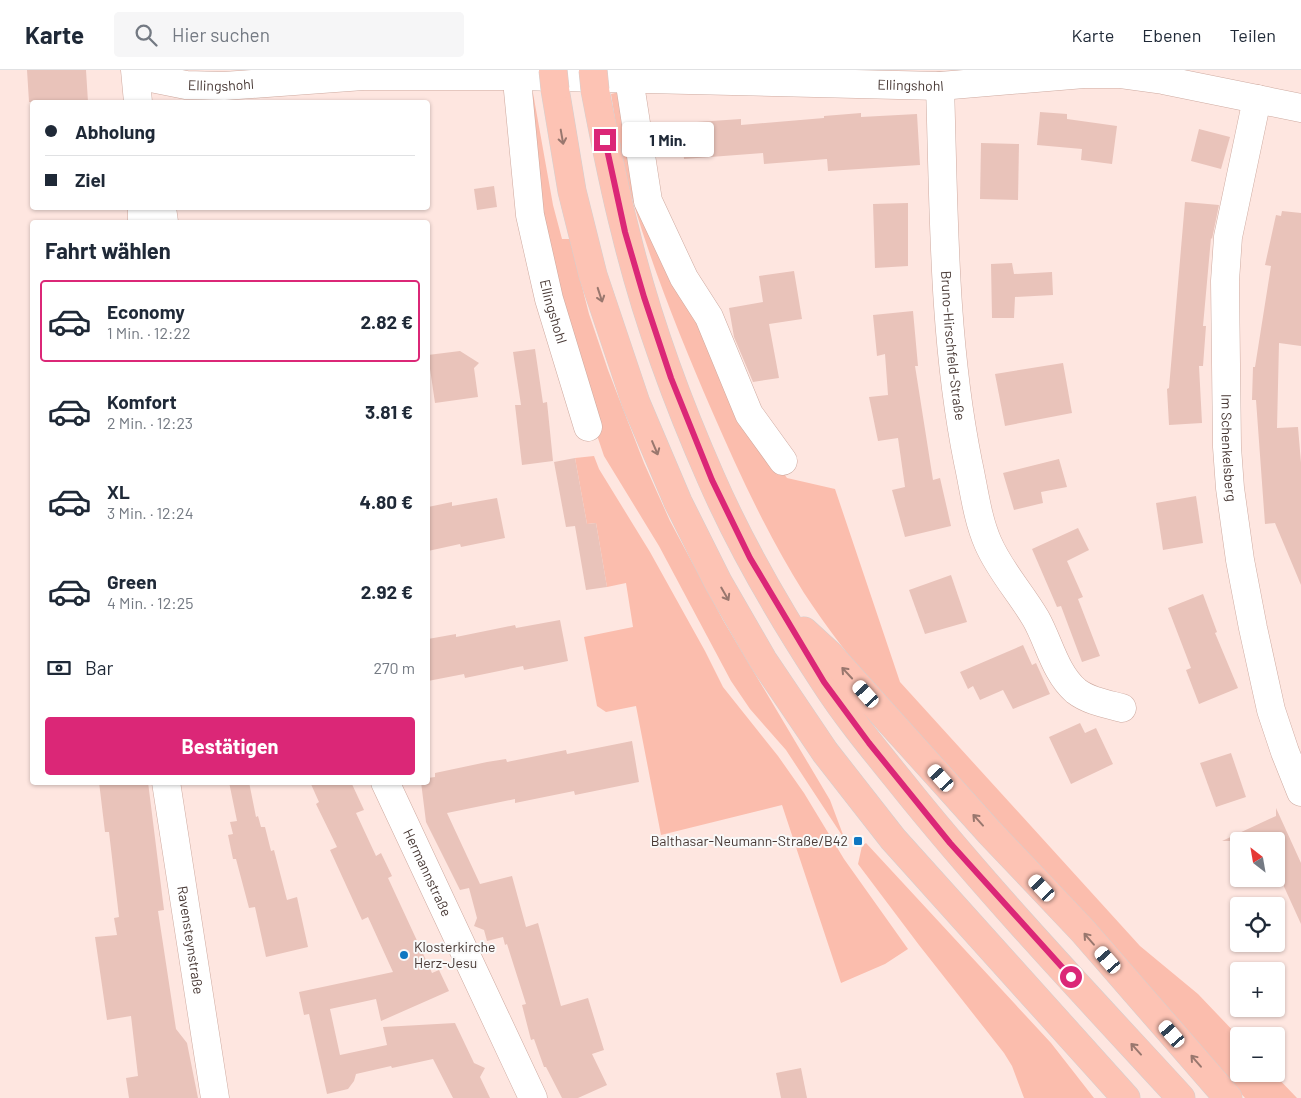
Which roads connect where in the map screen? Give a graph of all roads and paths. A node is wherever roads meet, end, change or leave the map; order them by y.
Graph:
1 (136, 73) edge
2 (516, 73) edge
3 (629, 78) junction
4 (554, 79) edge
5 (594, 80) edge
6 (940, 86) junction
7 (1257, 99) junction
8 (138, 100) edge
9 (1301, 108) edge
10 (588, 427) dead end
11 (783, 461) dead end
12 (778, 605) junction
13 (1122, 708) dead end
14 (166, 785) edge
15 (387, 785) edge
16 (1301, 792) edge
17 (215, 1098) edge
18 (533, 1098) edge
19 (1126, 1098) edge
20 (1181, 1098) edge
21 (1228, 1098) edge

1 - 2 street, Ellingshohl
1 - 8 street
2 - 3 street, Ellingshohl
2 - 10 street, Ellingshohl
3 - 6 street, Ellingshohl
3 - 11 street
4 -> 19 highway
5 - 12 highway
6 - 7 street, Ellingshohl
6 - 13 street, Bruno-Hirschfeld-Straße
7 - 9 street, Ellingshohl
7 - 16 street, Im Schenkelsberg
20 -> 12 highway
21 -> 12 highway
14 - 17 street, Ravensteynstraße
15 - 18 street, Hermannstraße

